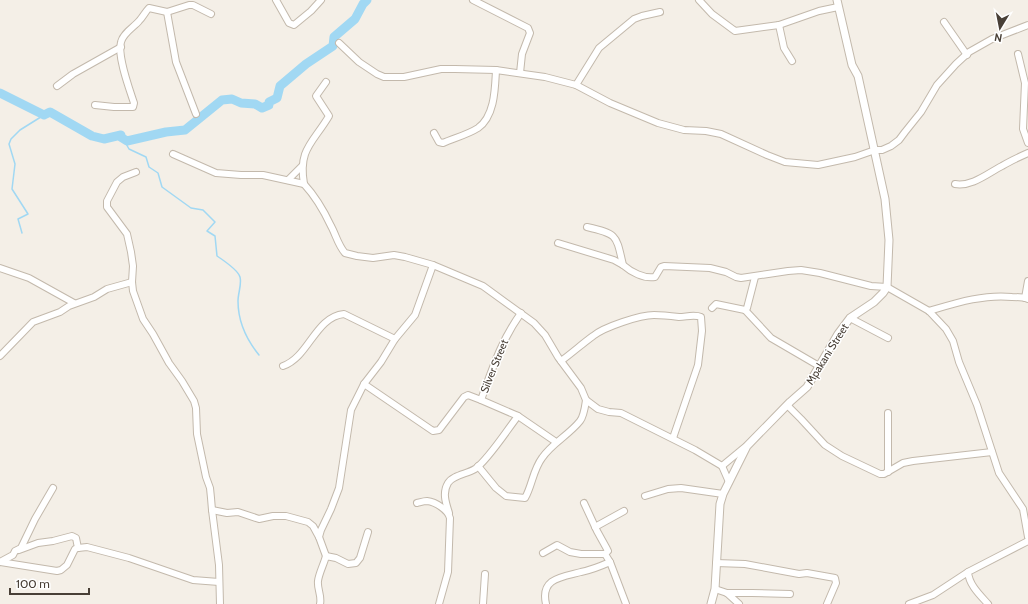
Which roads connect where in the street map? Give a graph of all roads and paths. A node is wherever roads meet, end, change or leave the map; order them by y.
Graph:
1 (151, 0) edge
2 (276, 0) edge
3 (321, 0) edge
4 (473, 0) edge
5 (699, 0) edge
6 (838, 3) edge
7 (151, 8) junction
8 (167, 12) junction
9 (660, 12) dead end
10 (211, 14) dead end
11 (944, 22) dead end
12 (779, 25) junction
13 (1028, 25) edge
14 (339, 43) dead end
15 (121, 47) junction
16 (967, 54) junction
17 (1018, 54) dead end
18 (792, 61) dead end
19 (496, 70) junction
20 (520, 73) junction
21 (326, 82) dead end
22 (576, 85) junction
23 (57, 86) dead end
24 (95, 105) dead end
25 (196, 114) dead end
26 (434, 133) dead end
27 (1028, 143) edge
28 (875, 150) junction
29 (1028, 153) edge
30 (173, 154) dead end
31 (302, 166) junction
32 (136, 172) dead end
33 (288, 180) junction
34 (304, 184) junction
35 (955, 184) dead end
36 (586, 228) dead end
37 (558, 243) dead end
38 (433, 265) junction
39 (623, 266) junction
40 (0, 268) edge
41 (755, 277) junction
42 (1028, 281) edge
43 (132, 282) junction
44 (887, 287) junction
45 (1027, 298) edge
46 (74, 304) junction
47 (712, 308) dead end
48 (745, 310) junction
49 (929, 311) junction
50 (521, 313) junction
51 (850, 318) junction
52 (888, 338) dead end
53 (395, 339) junction
54 (0, 356) edge
55 (561, 361) junction
56 (283, 366) dead end
57 (819, 366) junction
58 (364, 384) junction
59 (481, 400) junction
60 (586, 400) junction
61 (787, 406) junction
62 (888, 413) dead end
63 (518, 416) junction
64 (673, 438) junction
65 (556, 442) junction
66 (747, 446) junction
67 (992, 452) junction
68 (478, 466) junction
69 (722, 466) junction
70 (888, 472) junction
71 (729, 482) junction
72 (53, 488) dead end
73 (723, 494) junction
74 (645, 496) dead end
75 (418, 503) dead end
76 (584, 503) dead end
77 (212, 510) junction
78 (624, 511) dead end
79 (449, 513) junction
80 (595, 527) junction
81 (368, 532) dead end
82 (319, 537) junction
83 (1028, 537) edge
84 (1028, 541) edge
85 (78, 548) junction
86 (15, 552) junction
87 (543, 553) dead end
88 (606, 554) junction
89 (326, 556) junction
90 (0, 562) edge
91 (610, 562) junction
92 (716, 563) junction
93 (968, 572) junction
94 (485, 574) dead end
95 (219, 582) junction
96 (715, 589) junction
97 (727, 594) junction
98 (790, 594) dead end
99 (624, 603) edge
100 (220, 604) edge
101 (320, 604) edge
102 (439, 604) edge
103 (483, 604) edge
104 (546, 604) edge
105 (711, 604) edge
106 (739, 604) edge
107 (827, 604) edge
108 (909, 604) edge
109 (988, 604) edge

1 - 7 street
2 - 3 street
4 - 20 street
5 - 12 street
6 - 12 street
6 - 28 street
7 - 8 street
7 - 15 street
8 - 10 street
8 - 25 street
9 - 22 street
11 - 16 street
12 - 18 street
13 - 16 street
14 - 19 street
15 - 23 street
15 - 24 street
16 - 28 street
17 - 27 street
19 - 20 street
19 - 26 street
20 - 22 street
21 - 31 street
22 - 28 street
28 - 44 street
29 - 35 street
30 - 33 street
31 - 33 street
31 - 34 street
32 - 43 street
33 - 34 street
34 - 38 street
36 - 39 street
37 - 39 street
38 - 50 street
38 - 53 street
39 - 41 street
40 - 46 street
41 - 44 street
41 - 48 street
42 - 45 street
43 - 46 street
43 - 77 street
44 - 49 street
44 - 51 street, Mpakani Street
45 - 49 street
46 - 54 street
47 - 48 street
48 - 57 street
49 - 67 street
50 - 55 street
50 - 59 street, Silver Street
51 - 52 street
51 - 57 street, Mpakani Street
53 - 56 street
53 - 58 street
55 - 60 street
55 - 64 street
57 - 61 street, Mpakani Street
58 - 59 street
58 - 82 street
59 - 63 street
60 - 64 street
60 - 65 street
61 - 66 street, Mpakani Street
61 - 70 street
62 - 70 street
63 - 65 street
63 - 68 street
64 - 69 street
65 - 68 street
66 - 69 street
66 - 71 street, Mpakani Street
67 - 70 street
67 - 83 street
68 - 79 street
69 - 71 street
71 - 73 street, Mpakani Street
72 - 86 street
73 - 74 street
73 - 92 street, Mpakani Street
75 - 79 street
76 - 80 street
77 - 82 street
77 - 95 street
78 - 80 street
79 - 102 street
80 - 88 street
81 - 89 street
82 - 89 street
84 - 93 street
85 - 86 street
85 - 90 street
85 - 95 street
86 - 90 street
87 - 88 street
88 - 91 street
89 - 101 street
91 - 99 street
91 - 104 street
92 - 96 street, Mpakani Street
92 - 107 street
93 - 108 street
93 - 109 street
94 - 103 street
95 - 100 street
96 - 97 street
96 - 105 street, Mpakani Street
97 - 98 street
97 - 106 street

